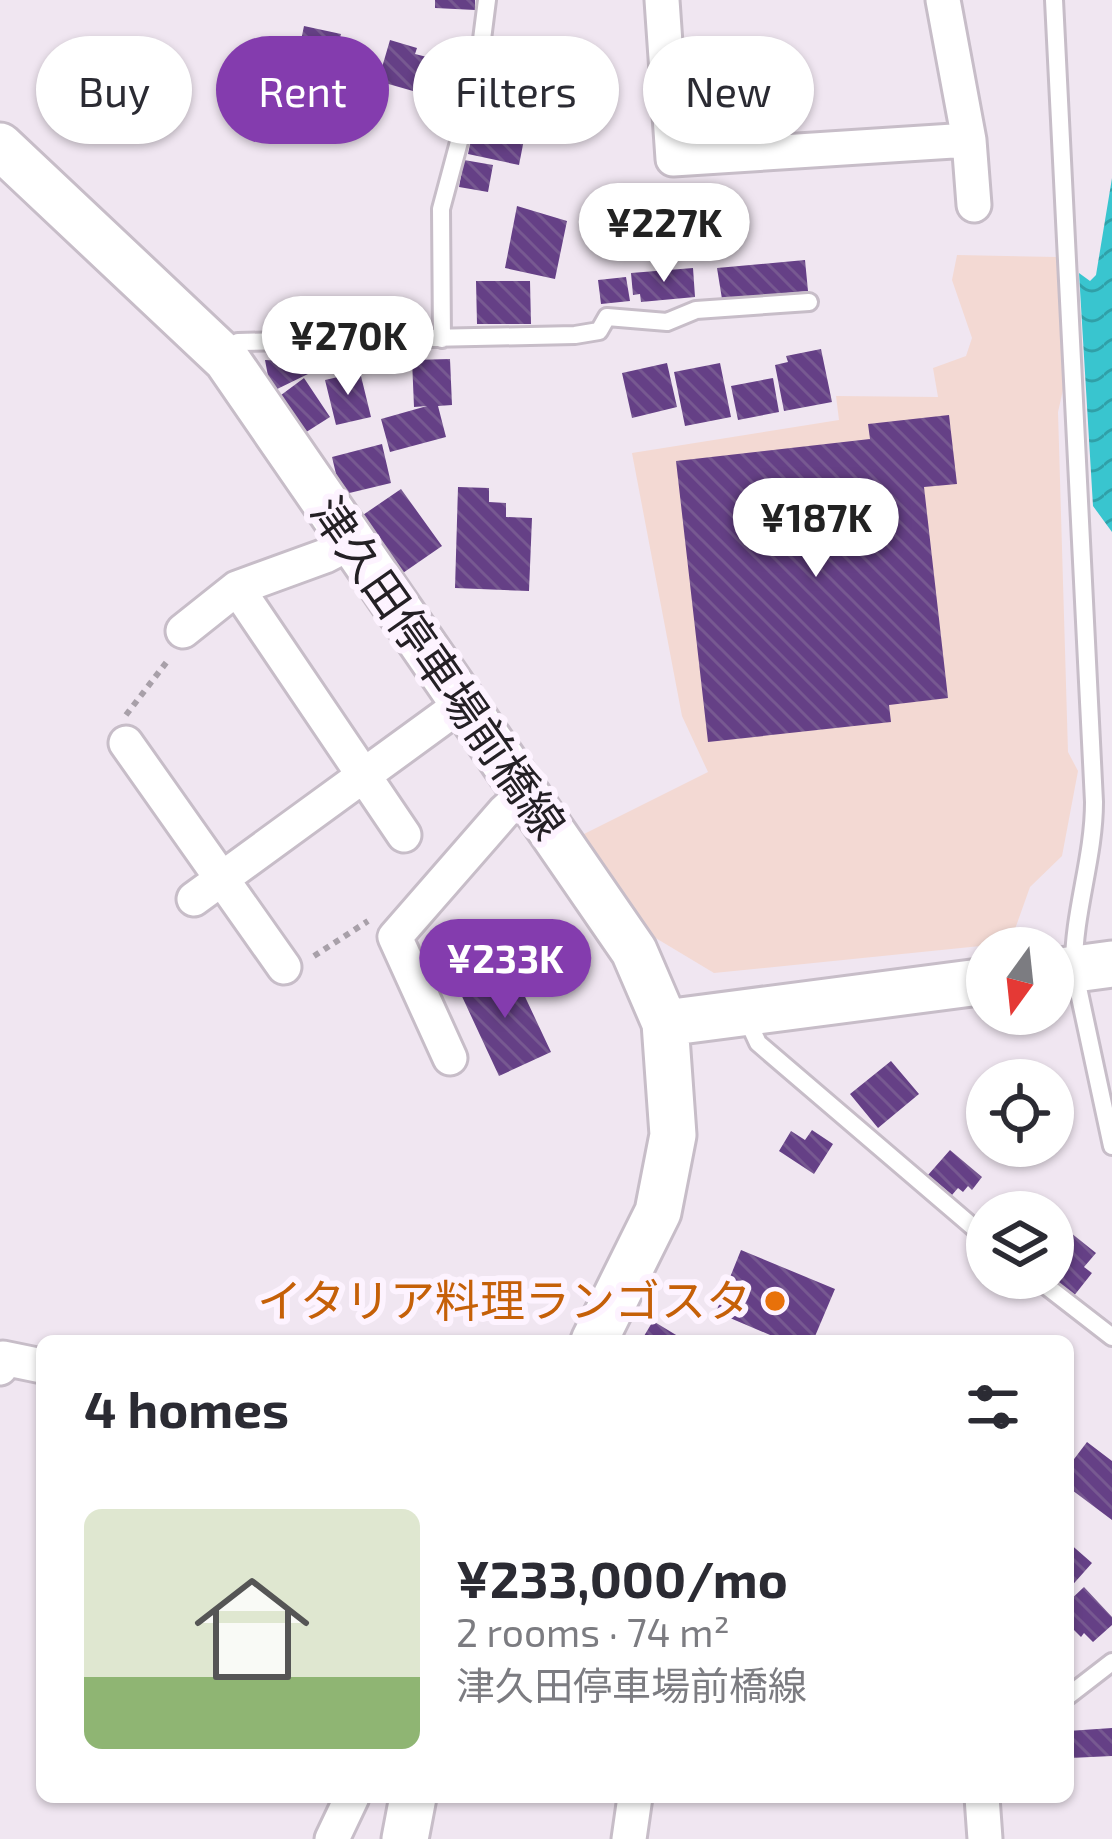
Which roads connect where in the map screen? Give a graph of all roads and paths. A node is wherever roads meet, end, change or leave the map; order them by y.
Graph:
1 (487, 0) edge
2 (662, 0) edge
3 (943, 0) edge
4 (1054, 0) edge
5 (969, 140) junction
6 (0, 146) edge
7 (974, 205) dead end
8 (809, 302) dead end
9 (442, 339) junction
10 (226, 360) junction
11 (352, 542) junction
12 (237, 588) junction
13 (183, 631) joint
14 (463, 703) junction
15 (126, 743) joint
16 (364, 775) junction
17 (525, 793) junction
18 (404, 835) dead end
19 (208, 889) junction
20 (419, 909) junction
21 (284, 967) joint
22 (1086, 968) edge
23 (966, 984) edge
24 (744, 1010) junction
25 (665, 1023) junction
26 (450, 1058) dead end
27 (1112, 1146) edge
28 (966, 1221) edge
29 (1064, 1299) edge
30 (597, 1335) edge
31 (1112, 1336) edge
32 (36, 1365) edge
33 (0, 1368) edge
34 (1111, 1665) edge
35 (1074, 1692) edge
36 (349, 1803) edge
37 (412, 1803) edge
38 (634, 1803) edge
39 (982, 1803) edge
40 (332, 1839) edge
41 (406, 1839) edge
42 (629, 1839) edge
43 (985, 1839) edge

1 - 9 lane
2 - 5 street
3 - 5 street
4 - 22 lane
5 - 7 street
6 - 10 main road, 津久田停車場前橋線
8 - 9 lane
9 - 10 lane
10 - 11 main road, 津久田停車場前橋線
11 - 12 street
11 - 14 main road, 津久田停車場前橋線
12 - 13 street
12 - 16 street
13 - 15 path
14 - 16 street
14 - 17 main road, 津久田停車場前橋線
15 - 19 street
16 - 18 street
16 - 19 street
17 - 20 street
17 - 25 main road, 津久田停車場前橋線
19 - 21 street
20 - 21 path
20 - 26 street
22 - 27 lane
23 - 24 main road
24 - 25 main road
24 - 28 lane
25 - 30 main road, 津久田停車場前橋線
29 - 31 lane
32 - 33 street
34 - 35 lane
36 - 40 street
37 - 41 main road
38 - 42 street
39 - 43 street

